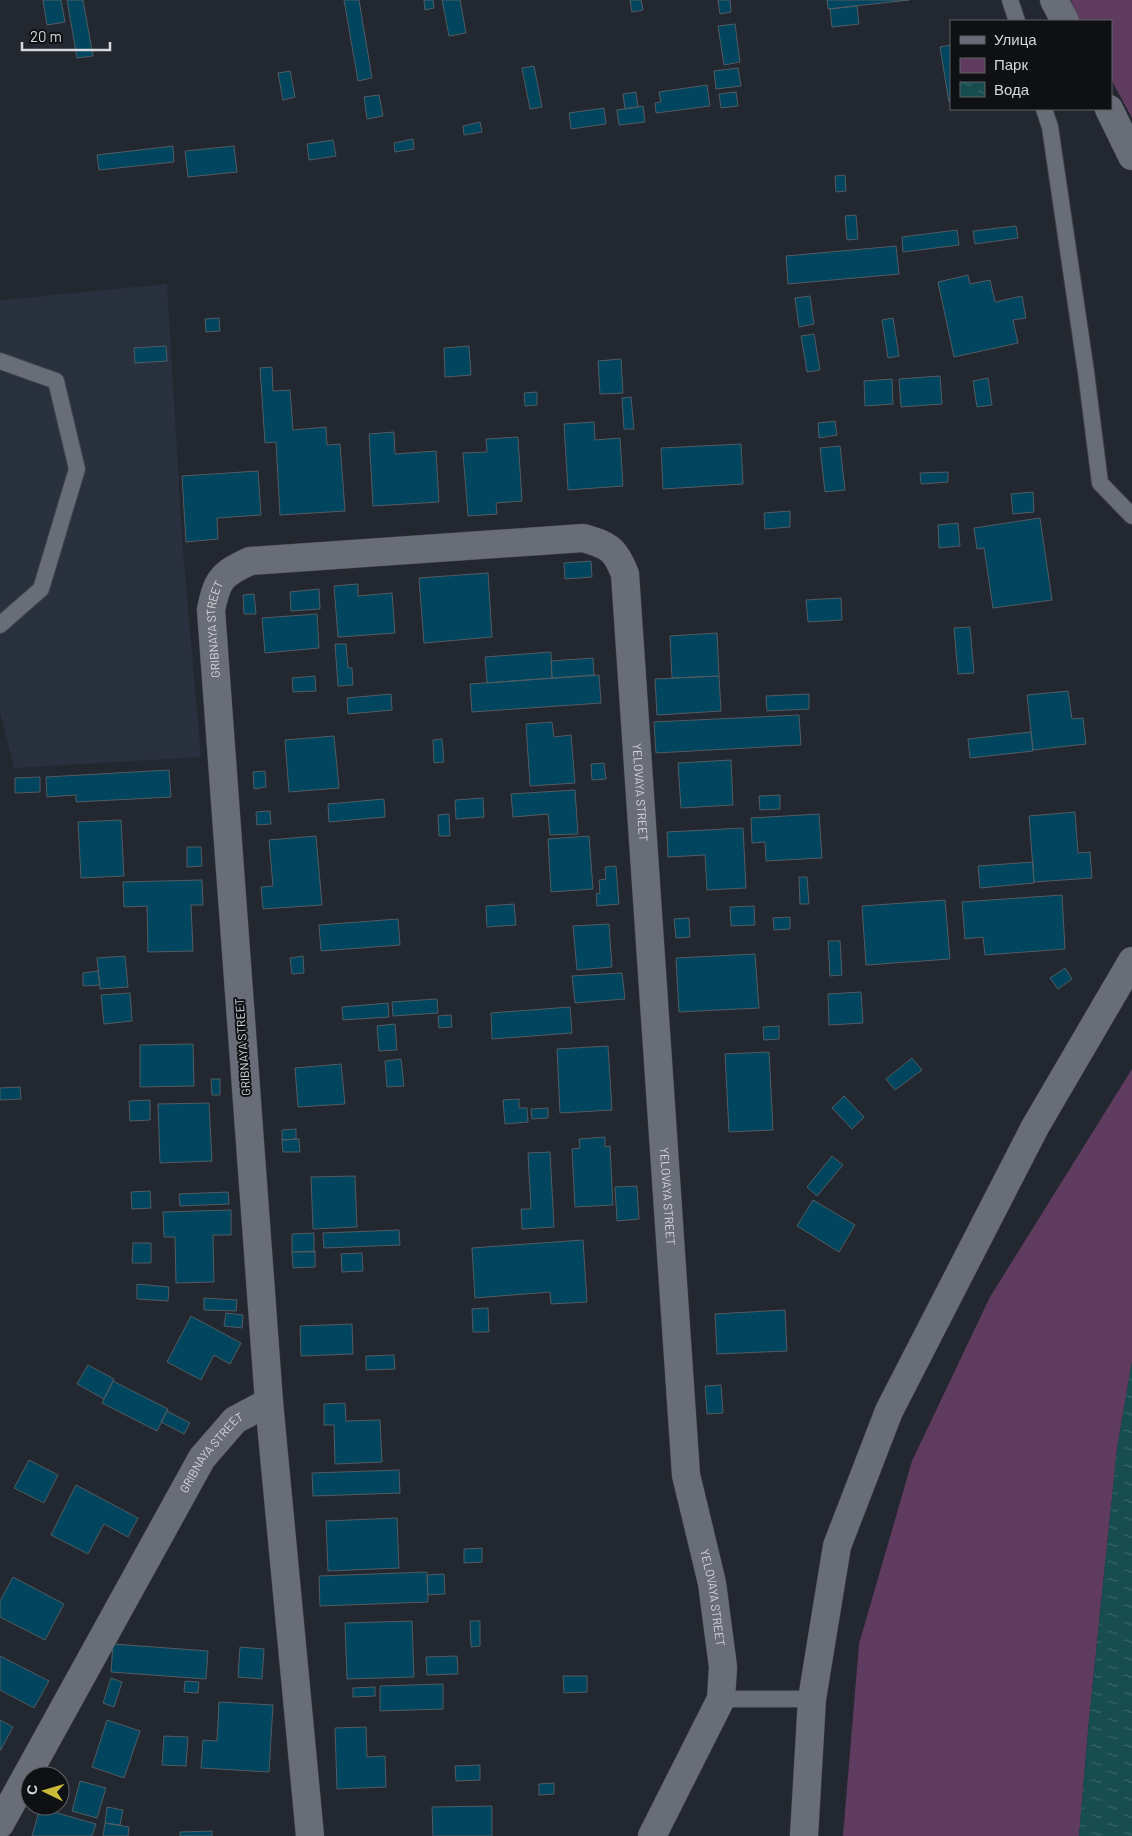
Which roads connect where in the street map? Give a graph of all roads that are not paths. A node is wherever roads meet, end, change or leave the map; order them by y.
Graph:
1 (1010, 0) edge
2 (1054, 0) edge
3 (1016, 20) edge
4 (1064, 20) edge
5 (1044, 110) edge
6 (1109, 110) edge
7 (1132, 156) edge
8 (0, 361) edge
9 (1132, 516) edge
10 (604, 544) joint
11 (0, 625) edge
12 (1132, 961) edge
13 (269, 1402) junction
14 (721, 1699) junction
15 (812, 1699) junction
16 (0, 1824) edge
17 (310, 1836) edge
18 (652, 1836) edge
19 (804, 1836) edge

1 - 3 lane
2 - 4 street
5 - 9 lane
6 - 7 street
8 - 11 lane
10 - 13 street, GRIBNAYA STREET
10 - 14 street, YELOVAYA STREET
12 - 15 street
13 - 16 street, GRIBNAYA STREET
13 - 17 street
14 - 15 lane
14 - 18 street, YELOVAYA STREET
15 - 19 street

